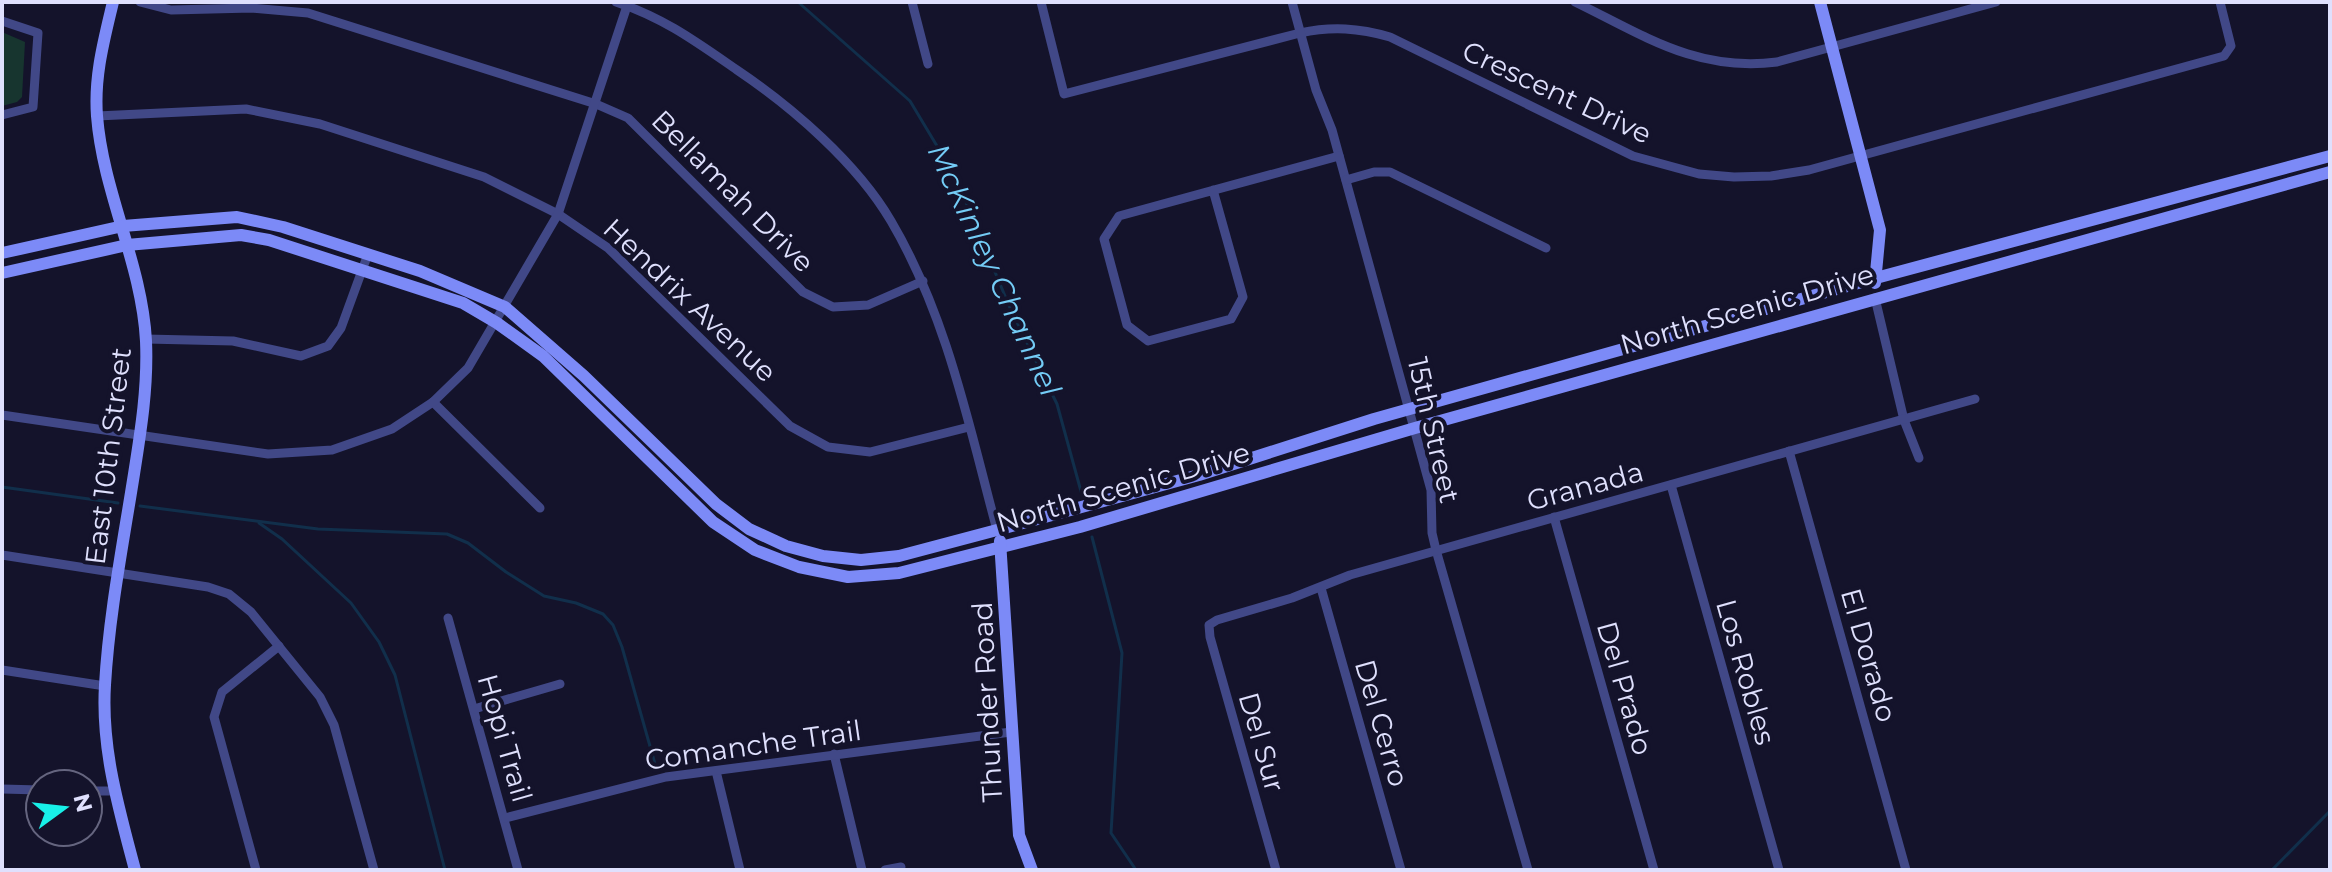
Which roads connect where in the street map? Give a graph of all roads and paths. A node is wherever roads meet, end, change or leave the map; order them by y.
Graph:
1 (113, 2) edge
2 (140, 2) edge
3 (616, 2) edge
4 (912, 2) edge
5 (1041, 2) edge
6 (1292, 2) edge
7 (1575, 2) edge
8 (1820, 2) edge
9 (1996, 2) edge
10 (2220, 2) edge
11 (627, 6) junction
12 (2, 21) edge
13 (1300, 33) junction
14 (1833, 47) junction
15 (928, 64) dead end
16 (596, 104) junction
17 (2, 115) edge
18 (97, 116) junction
19 (1339, 156) junction
20 (1861, 156) junction
21 (2330, 156) edge
22 (2330, 172) edge
23 (1346, 180) junction
24 (1213, 190) junction
25 (558, 214) junction
26 (123, 226) junction
27 (127, 245) junction
28 (1546, 248) dead end
29 (2, 253) edge
30 (368, 254) junction
31 (362, 270) junction
32 (2, 273) edge
33 (1876, 278) junction
34 (923, 281) junction
35 (1875, 298) junction
36 (505, 307) junction
37 (497, 323) junction
38 (146, 339) junction
39 (1975, 399) dead end
40 (433, 402) junction
41 (1410, 409) junction
42 (2, 415) edge
43 (1904, 420) junction
44 (969, 427) junction
45 (1415, 428) junction
46 (140, 435) junction
47 (1789, 451) junction
48 (1919, 458) dead end
49 (676, 465) junction
50 (1199, 475) junction
51 (667, 476) junction
52 (1671, 485) junction
53 (1203, 490) junction
54 (540, 508) dead end
55 (1554, 517) junction
56 (997, 530) junction
57 (1002, 547) junction
58 (1436, 550) junction
59 (2, 555) edge
60 (118, 573) junction
61 (1321, 588) junction
62 (448, 618) dead end
63 (1209, 625) joint
64 (279, 646) junction
65 (2, 670) edge
66 (560, 684) dead end
67 (105, 686) junction
68 (474, 709) junction
69 (1011, 732) junction
70 (834, 754) junction
71 (716, 771) junction
72 (2, 789) edge
73 (24, 790) edge
74 (104, 791) edge
75 (114, 791) junction
76 (505, 818) junction
77 (901, 867) dead end
78 (135, 870) edge
79 (256, 870) edge
80 (374, 870) edge
81 (518, 870) edge
82 (740, 870) edge
83 (862, 870) edge
84 (885, 870) edge
85 (1032, 870) edge
86 (1276, 870) edge
87 (1401, 870) edge
88 (1528, 870) edge
89 (1654, 870) edge
90 (1779, 870) edge
91 (1906, 870) edge

1 - 18 main road, East 10th Street
2 - 16 street, Bellamah Drive
3 - 11 street
4 - 15 street
5 - 13 street, Crescent Drive
6 - 13 street, 15th Street
7 - 14 street
8 - 14 main road
9 - 14 street
10 - 20 street, Crescent Drive
11 - 16 street
11 - 34 street
12 - 17 street
13 - 19 street, 15th Street
13 - 20 street, Crescent Drive
14 - 20 main road
16 - 25 street
16 - 34 street, Bellamah Drive
18 - 25 street, Hendrix Avenue
18 - 26 main road, East 10th Street
19 - 23 street, 15th Street
19 - 24 street
20 - 33 main road
21 - 33 main road, North Scenic Drive
22 - 35 main road, North Scenic Drive
23 - 28 street
23 - 41 street, 15th Street
24 - 24 street
25 - 36 street
25 - 44 street, Hendrix Avenue
26 - 27 main road, East 10th Street
26 - 29 main road, North Scenic Drive
26 - 30 main road, North Scenic Drive
27 - 31 main road, North Scenic Drive
27 - 32 main road, North Scenic Drive
27 - 38 main road, East 10th Street
30 - 31 street
30 - 36 main road, North Scenic Drive
31 - 37 main road, North Scenic Drive
31 - 38 street
33 - 35 main road
33 - 41 main road, North Scenic Drive
34 - 44 street
35 - 43 street
35 - 45 main road, North Scenic Drive
36 - 37 street
36 - 49 main road, North Scenic Drive
37 - 40 street
37 - 51 main road, North Scenic Drive
38 - 46 main road, East 10th Street
39 - 43 street, Granada
40 - 46 street
40 - 54 street
41 - 45 street, 15th Street
41 - 50 main road, North Scenic Drive
42 - 46 street
43 - 47 street, Granada
43 - 48 street
44 - 56 street
45 - 53 main road, North Scenic Drive
45 - 58 street, 15th Street
46 - 60 main road, East 10th Street
47 - 52 street, Granada
47 - 91 street, El Dorado
49 - 51 street
49 - 56 main road, North Scenic Drive
50 - 53 street
50 - 56 main road, North Scenic Drive
51 - 57 main road, North Scenic Drive
52 - 55 street, Granada
52 - 90 street, Los Robles
53 - 57 main road, North Scenic Drive
55 - 58 street, Granada
55 - 89 street, Del Prado
56 - 57 main road, Thunder Road
57 - 69 main road, Thunder Road
58 - 61 street, Granada
58 - 88 street, 15th Street
59 - 60 street
60 - 64 street
60 - 67 main road, East 10th Street
61 - 63 street, Granada
61 - 87 street, Del Cerro
62 - 68 street, Hopi Trail
63 - 86 street, Del Sur
64 - 79 street
64 - 80 street
65 - 67 street
66 - 68 street
67 - 75 main road, East 10th Street
68 - 76 street, Hopi Trail
69 - 70 street, Comanche Trail
69 - 85 main road, Thunder Road
70 - 71 street, Comanche Trail
70 - 83 street
71 - 76 street, Comanche Trail
71 - 82 street
72 - 73 street
74 - 75 street
75 - 78 main road, East 10th Street
76 - 81 street, Hopi Trail
77 - 84 street

